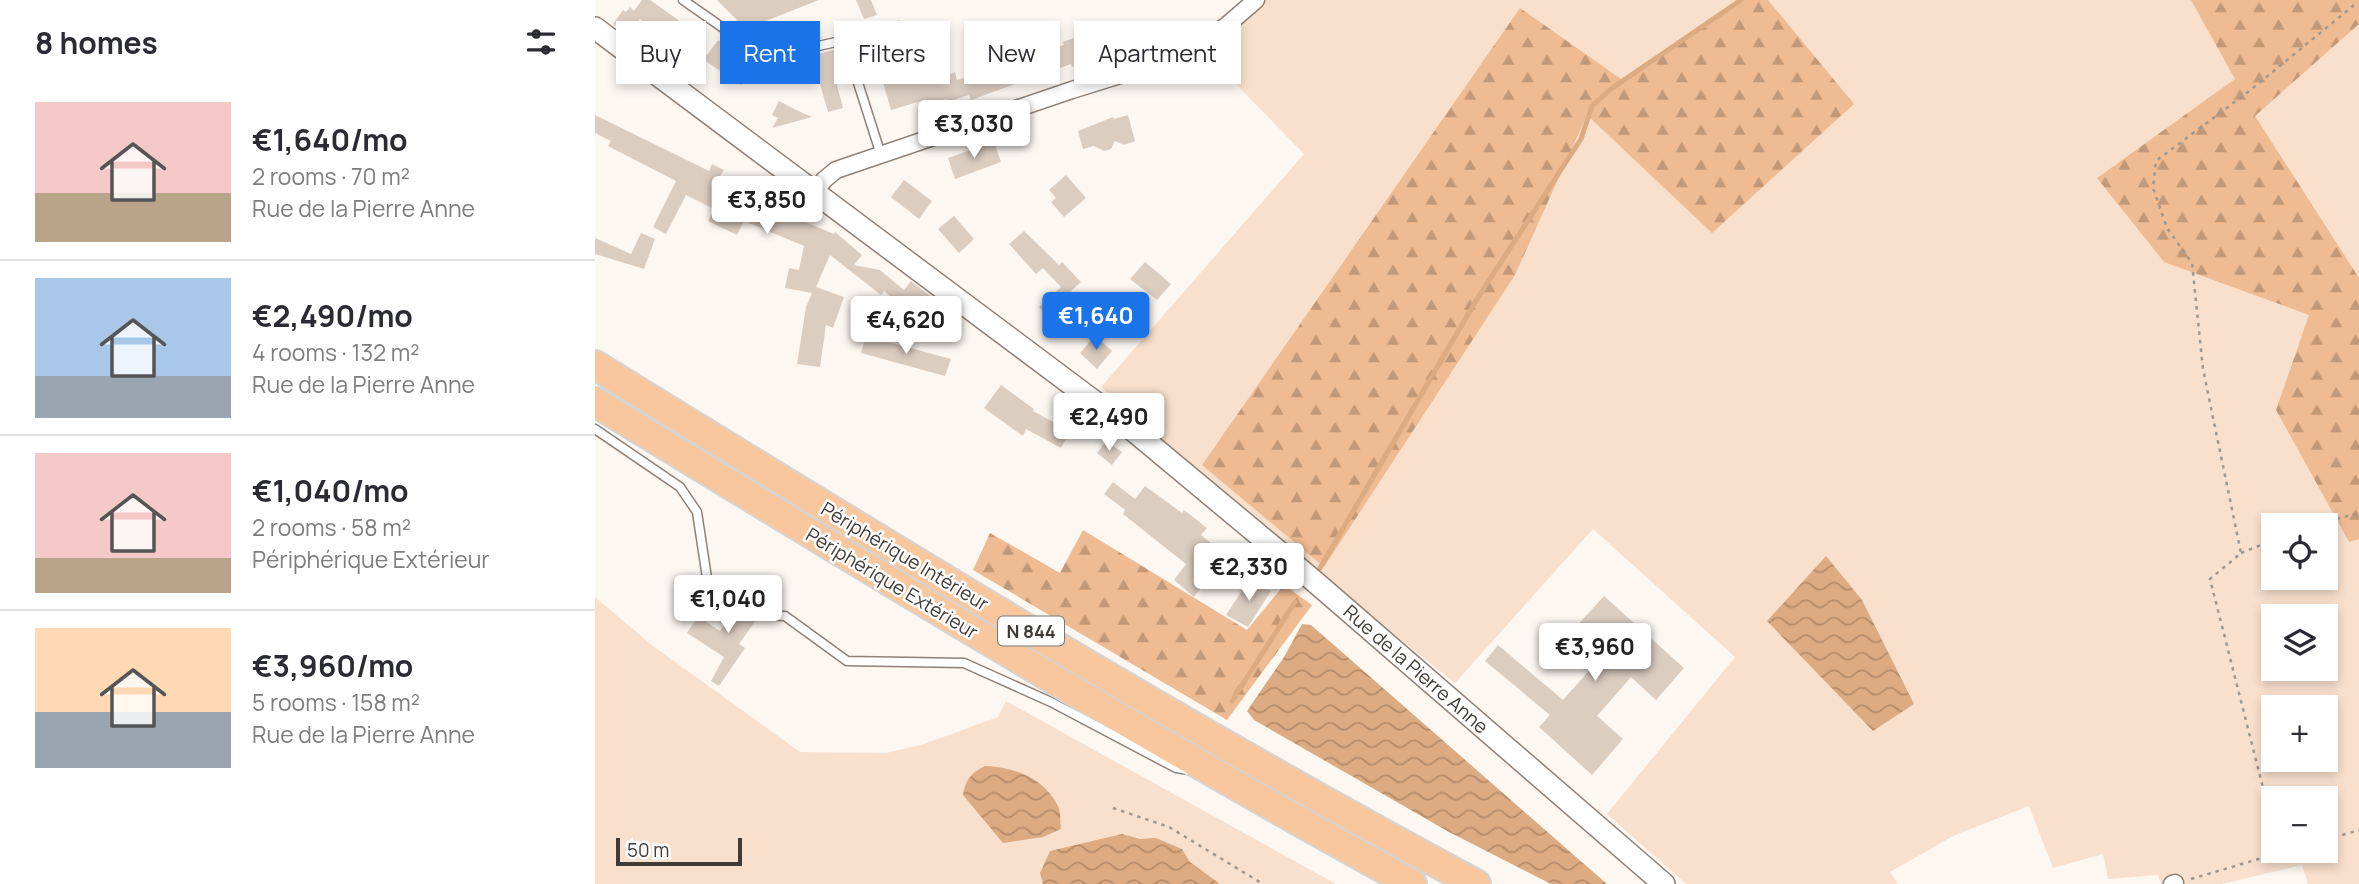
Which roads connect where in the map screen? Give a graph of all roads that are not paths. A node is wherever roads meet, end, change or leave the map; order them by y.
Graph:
1 (683, 0) edge
2 (1256, 0) edge
3 (595, 28) edge
4 (881, 155) junction
5 (815, 192) junction
6 (595, 365) edge
7 (595, 402) edge
8 (595, 429) edge
9 (741, 601) dead end
10 (759, 615) dead end
11 (1211, 772) junction
12 (1412, 884) edge
13 (1475, 884) edge
14 (1664, 884) edge

1 - 4 lane
2 - 4 street
3 - 5 street, Rue de la Pierre Anne
4 - 5 street
5 - 14 street, Rue de la Pierre Anne
6 - 13 highway, Périphérique Intérieur / N 844
7 - 11 highway, Périphérique Extérieur / N 844
8 - 9 lane
10 - 11 lane
11 - 12 highway, Périphérique Extérieur / N 844

